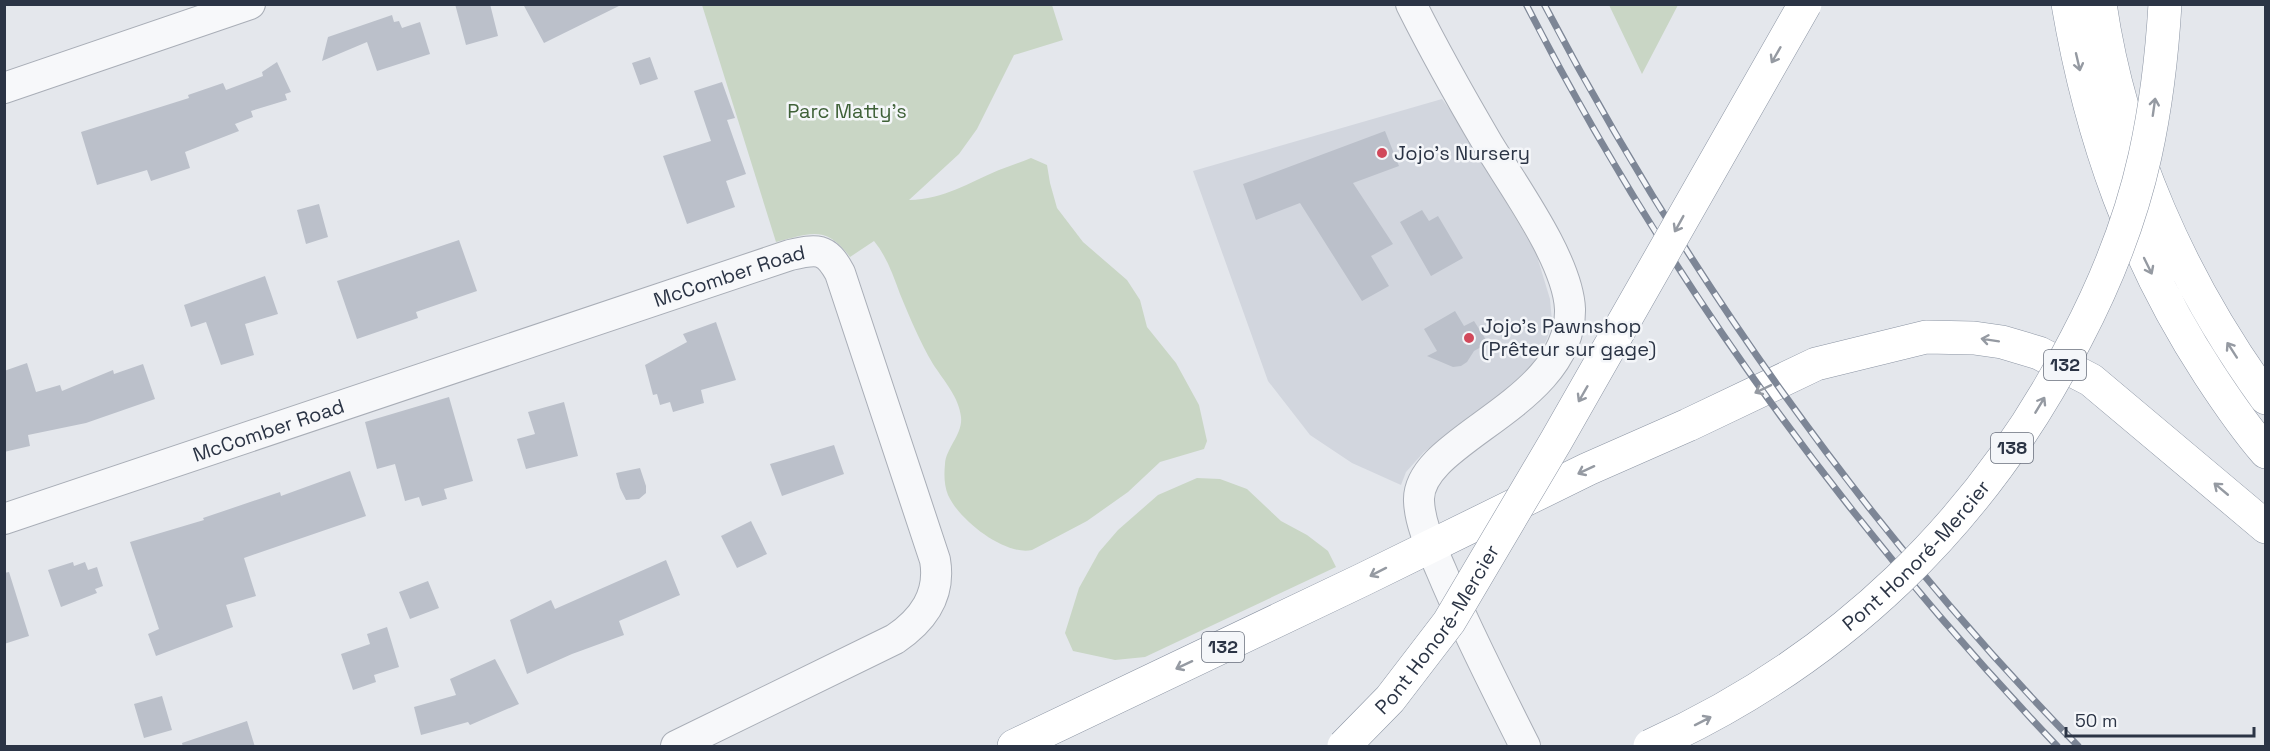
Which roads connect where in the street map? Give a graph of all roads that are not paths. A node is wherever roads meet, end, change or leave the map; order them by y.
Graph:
1 (250, 4) edge
2 (1412, 4) edge
3 (1805, 4) edge
4 (2068, 4) edge
5 (2100, 4) edge
6 (2165, 4) edge
7 (4, 87) edge
8 (2265, 398) edge
9 (2265, 452) edge
10 (4, 519) edge
11 (2265, 527) edge
12 (1430, 545) junction
13 (676, 747) edge
14 (1014, 747) edge
15 (1344, 747) edge
16 (1525, 747) edge
17 (1650, 747) edge

1 - 7 street
2 - 12 street
3 -> 15 highway, Pont Honoré-Mercier, bridge
4 -> 9 highway
8 -> 5 highway, bridge
17 -> 6 highway, Pont Honoré-Mercier / 138, bridge
10 - 13 street, McComber Road
11 -> 12 highway, 132
12 -> 14 highway, 132
12 - 16 street

